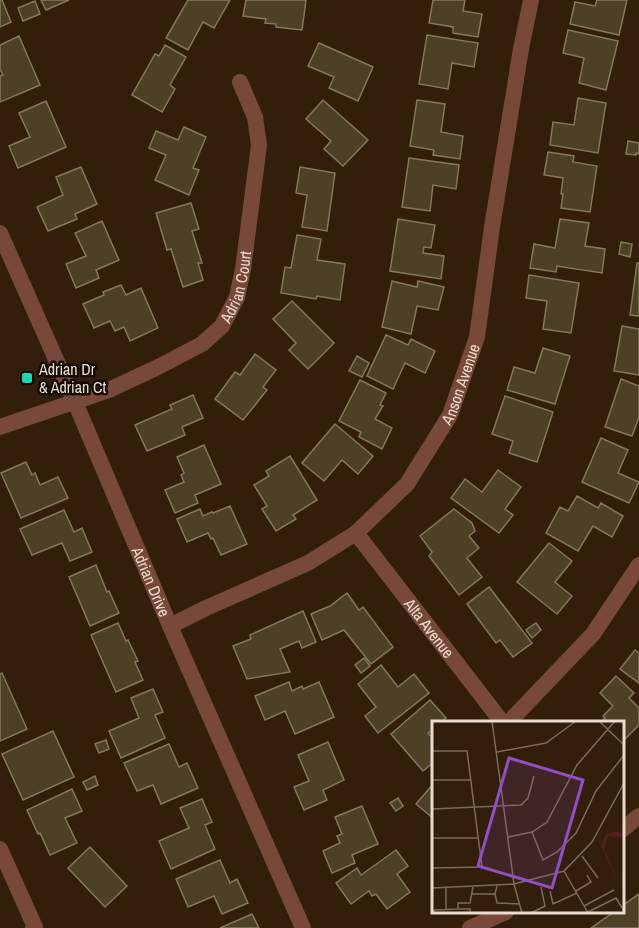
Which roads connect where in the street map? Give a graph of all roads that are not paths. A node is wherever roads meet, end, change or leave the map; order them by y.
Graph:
1 (531, 0) edge
2 (240, 82) dead end
3 (0, 233) edge
4 (75, 402) junction
5 (0, 427) edge
6 (356, 533) junction
7 (639, 565) edge
8 (170, 626) junction
9 (500, 721) edge
10 (512, 721) edge
11 (639, 816) edge
12 (624, 828) edge
13 (0, 849) edge
14 (504, 913) edge
15 (33, 928) edge
16 (303, 928) edge
17 (470, 928) edge

1 - 6 street, Anson Avenue
2 - 4 street, Adrian Court
3 - 4 street, Adrian Drive
4 - 5 street, Adrian Court
4 - 8 street, Adrian Drive
6 - 8 street, Anson Avenue
6 - 9 street, Alta Avenue
7 - 10 street
8 - 16 street, Adrian Drive
11 - 12 street
13 - 15 street
14 - 17 street

